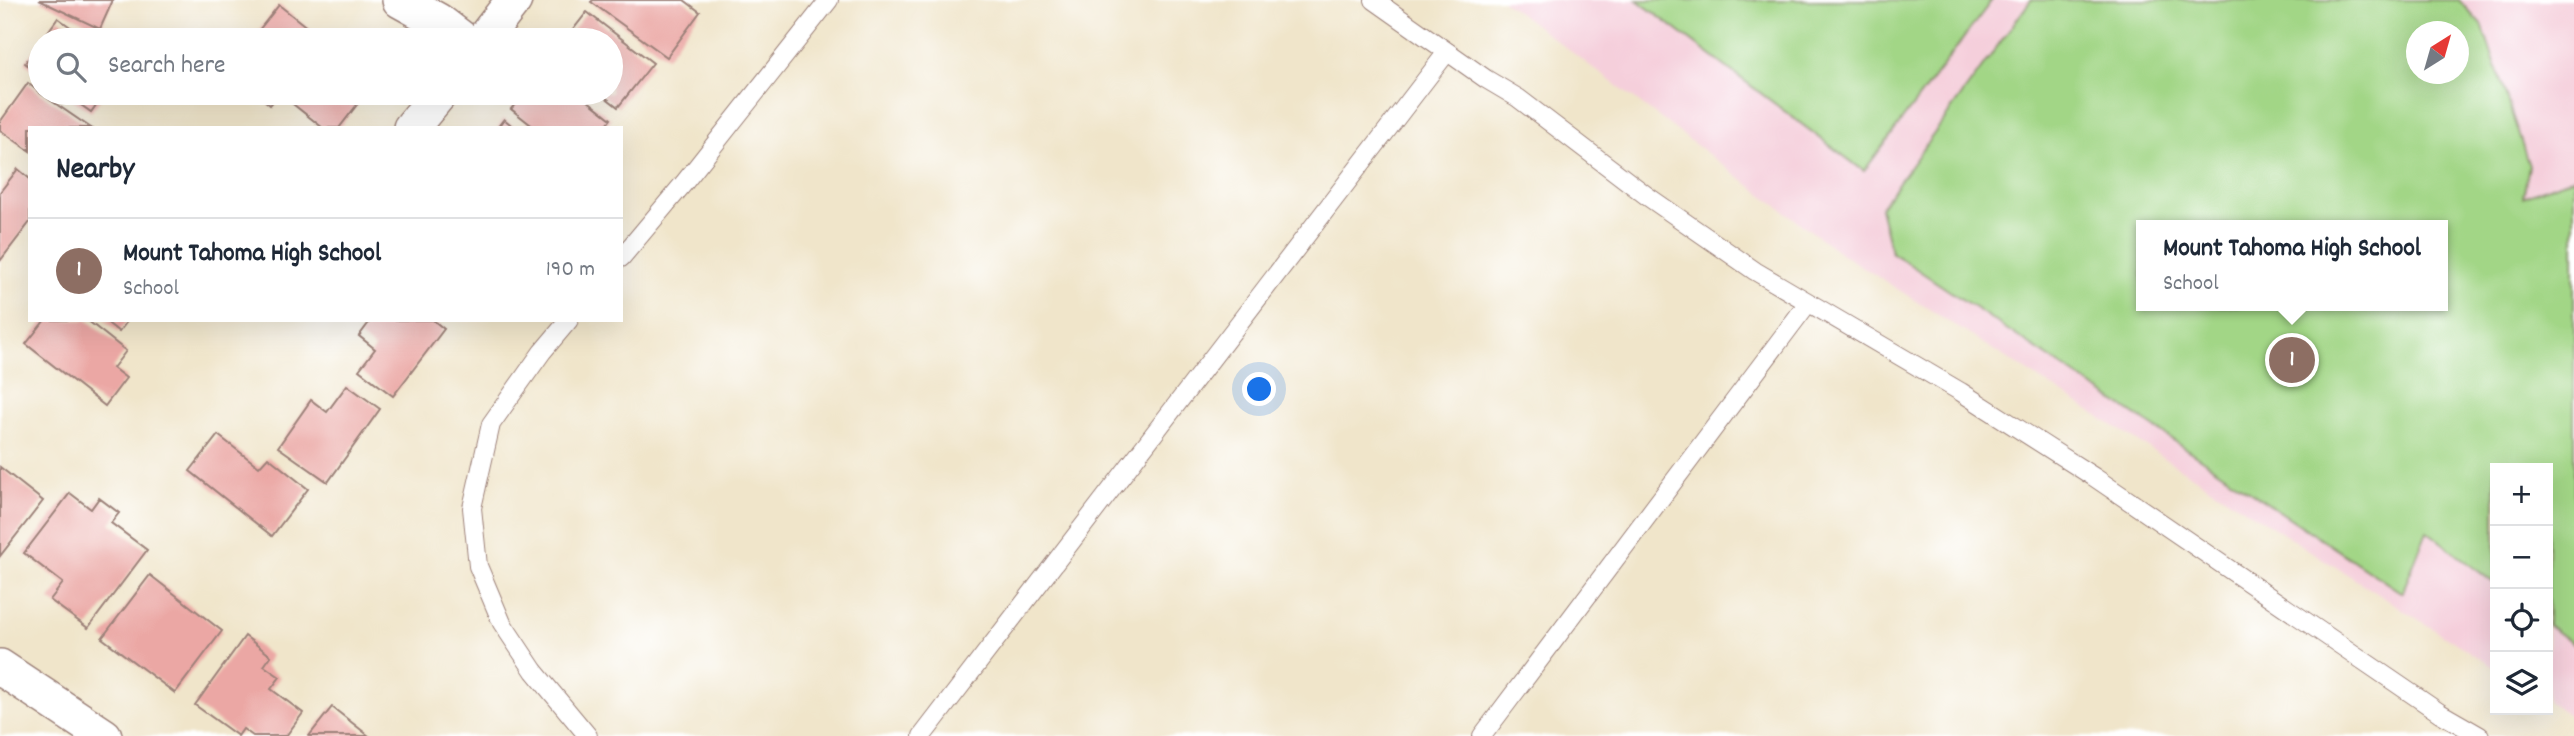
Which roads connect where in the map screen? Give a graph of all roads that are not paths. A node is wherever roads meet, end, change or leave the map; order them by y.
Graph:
1 (400, 0) edge
2 (514, 0) edge
3 (829, 0) edge
4 (1374, 0) edge
5 (447, 28) edge
6 (492, 28) edge
7 (1447, 52) junction
8 (430, 105) edge
9 (413, 126) edge
10 (623, 256) edge
11 (1808, 303) junction
12 (567, 322) edge
13 (0, 667) edge
14 (104, 736) edge
15 (588, 736) edge
16 (922, 736) edge
17 (1482, 736) edge
18 (2480, 736) edge

1 - 5 street
2 - 6 street
3 - 10 lane
4 - 7 lane
7 - 11 lane
7 - 16 lane
8 - 9 street
11 - 17 lane
11 - 18 lane
12 - 15 lane
13 - 14 street

